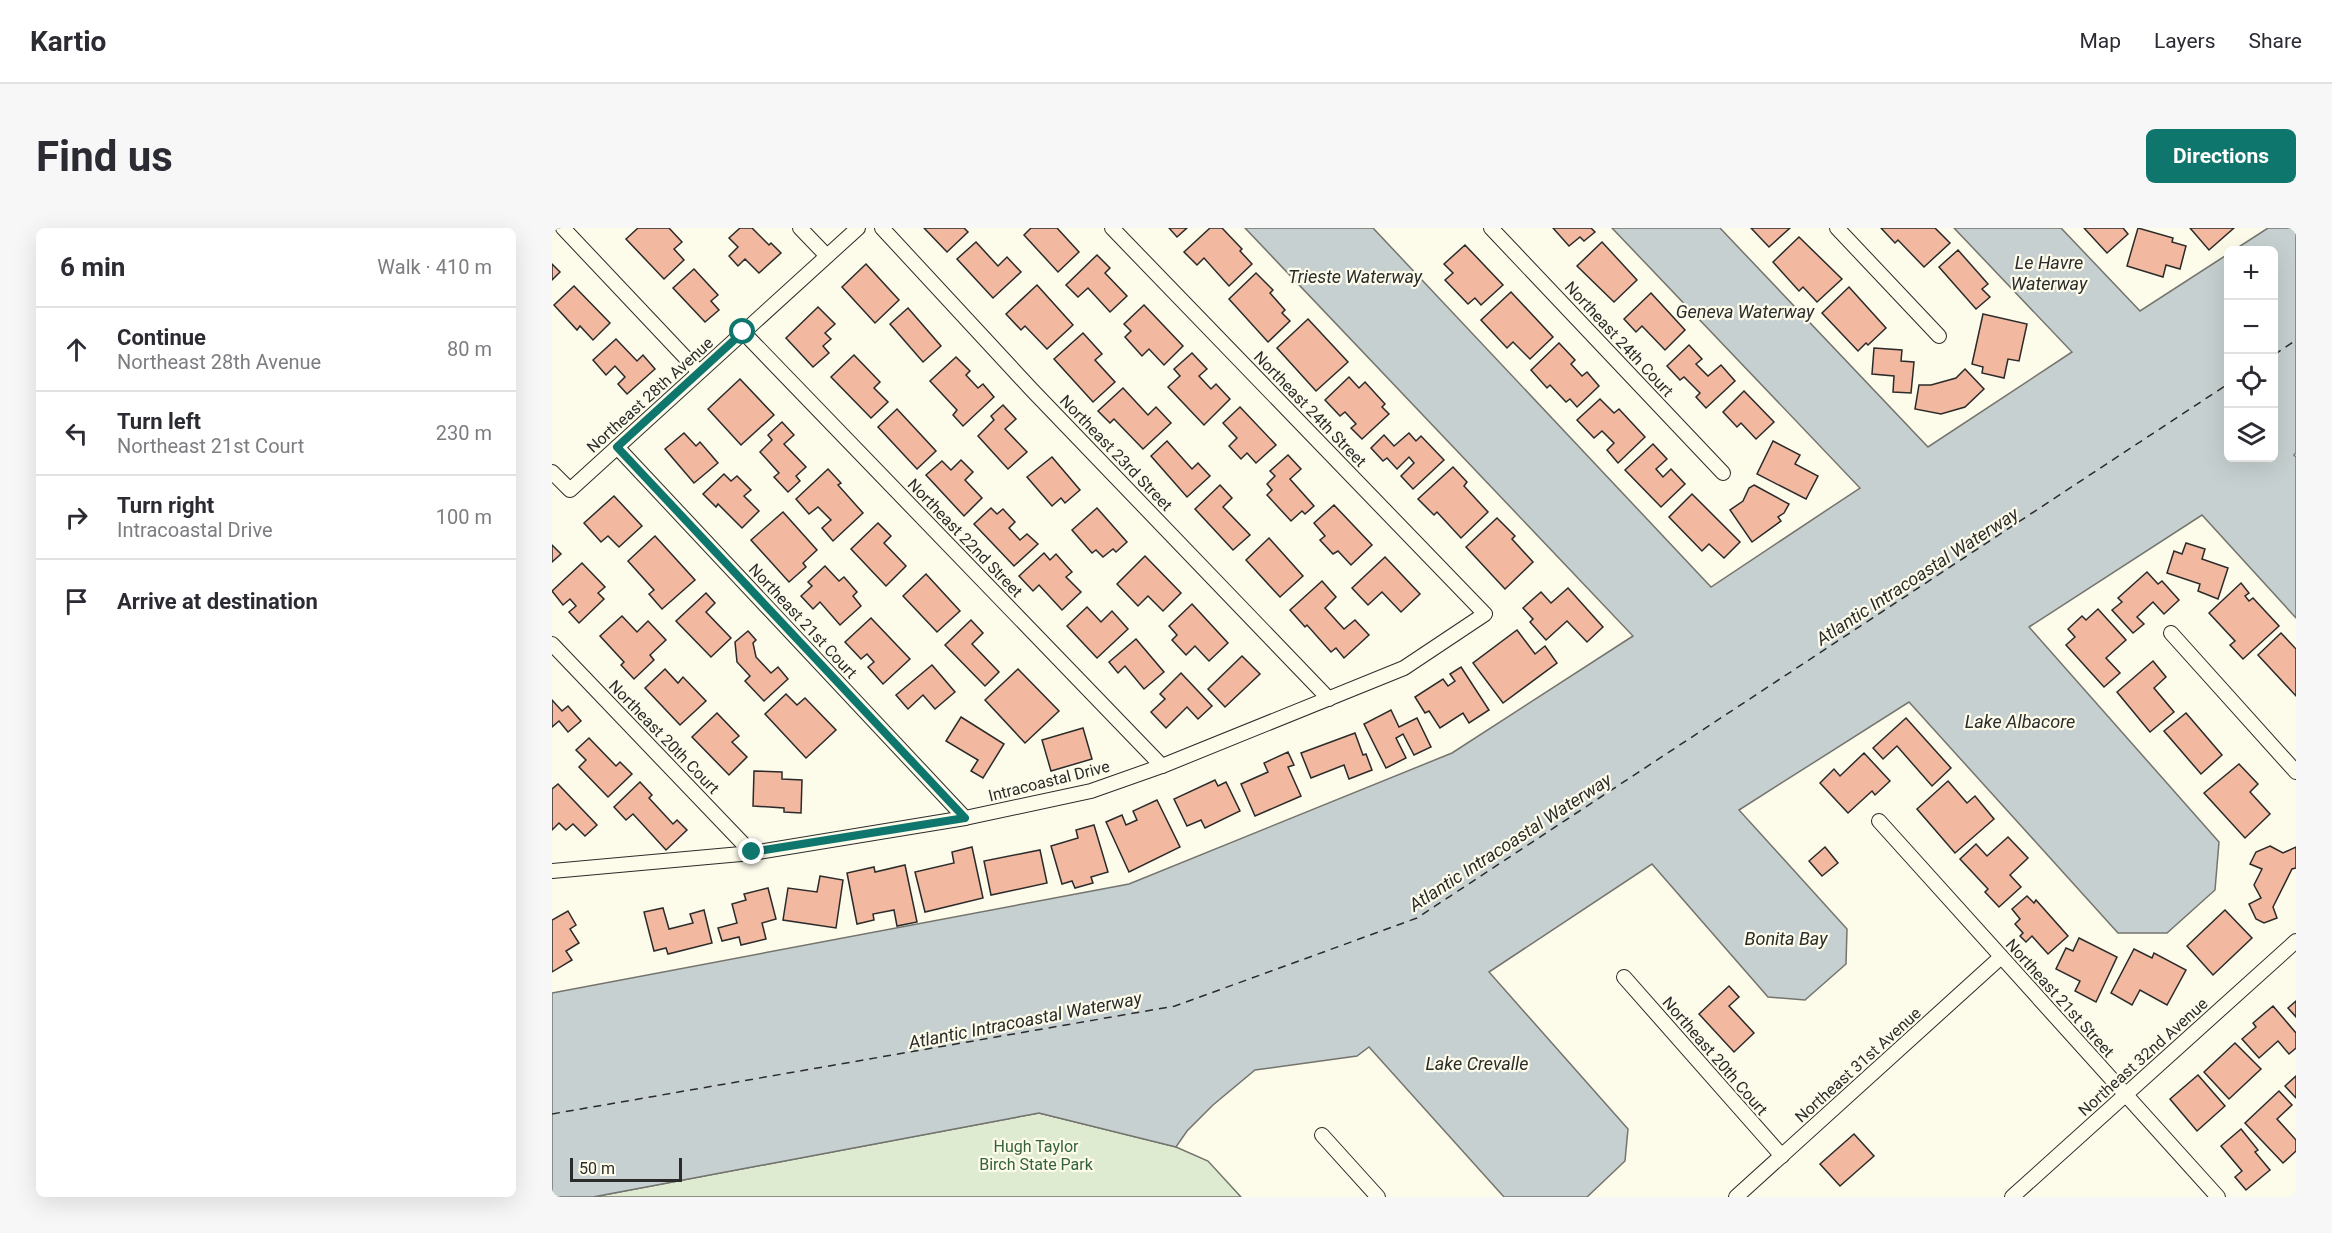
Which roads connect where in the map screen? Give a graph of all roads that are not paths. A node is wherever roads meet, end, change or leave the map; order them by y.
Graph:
1 (563, 228) edge
2 (800, 228) edge
3 (858, 228) edge
4 (882, 228) edge
5 (1112, 228) edge
6 (1491, 228) edge
7 (1837, 228) edge
8 (827, 256) junction
9 (743, 332) junction
10 (1939, 336) dead end
11 (699, 372) junction
12 (617, 447) junction
13 (552, 472) edge
14 (1723, 473) dead end
15 (1485, 614) joint
16 (2171, 633) dead end
17 (552, 644) edge
18 (1329, 699) junction
19 (1162, 766) junction
20 (2296, 772) edge
21 (965, 818) junction
22 (1879, 821) dead end
23 (752, 852) junction
24 (552, 871) edge
25 (2296, 941) edge
26 (2001, 957) junction
27 (1624, 977) dead end
28 (2125, 1095) junction
29 (1322, 1135) dead end
30 (1782, 1156) junction
31 (1378, 1197) edge
32 (1736, 1197) edge
33 (2012, 1197) edge
34 (2218, 1197) edge

1 - 11 street
2 - 8 street
3 - 8 street, Northeast 28th Avenue
4 - 18 street, Northeast 23rd Street
5 - 15 street, Northeast 24th Street
6 - 14 street, Northeast 24th Court
7 - 10 street
8 - 9 street, Northeast 28th Avenue
9 - 11 street, Northeast 28th Avenue
9 - 19 street, Northeast 22nd Street
11 - 12 street, Northeast 28th Avenue
12 - 13 street, Northeast 28th Avenue
12 - 21 street, Northeast 21st Court
15 - 18 street, Intracoastal Drive
16 - 20 street
17 - 23 street, Northeast 20th Court
18 - 19 street, Intracoastal Drive
19 - 21 street, Intracoastal Drive
21 - 23 street, Intracoastal Drive
22 - 26 street, Northeast 21st Street
23 - 24 street, Intracoastal Drive
25 - 28 street, Northeast 32nd Avenue
26 - 28 street, Northeast 21st Street
26 - 30 street, Northeast 31st Avenue
27 - 30 street, Northeast 20th Court
28 - 33 street, Northeast 32nd Avenue
28 - 34 street, Northeast 21st Street
29 - 31 street
30 - 32 street, Northeast 31st Avenue

